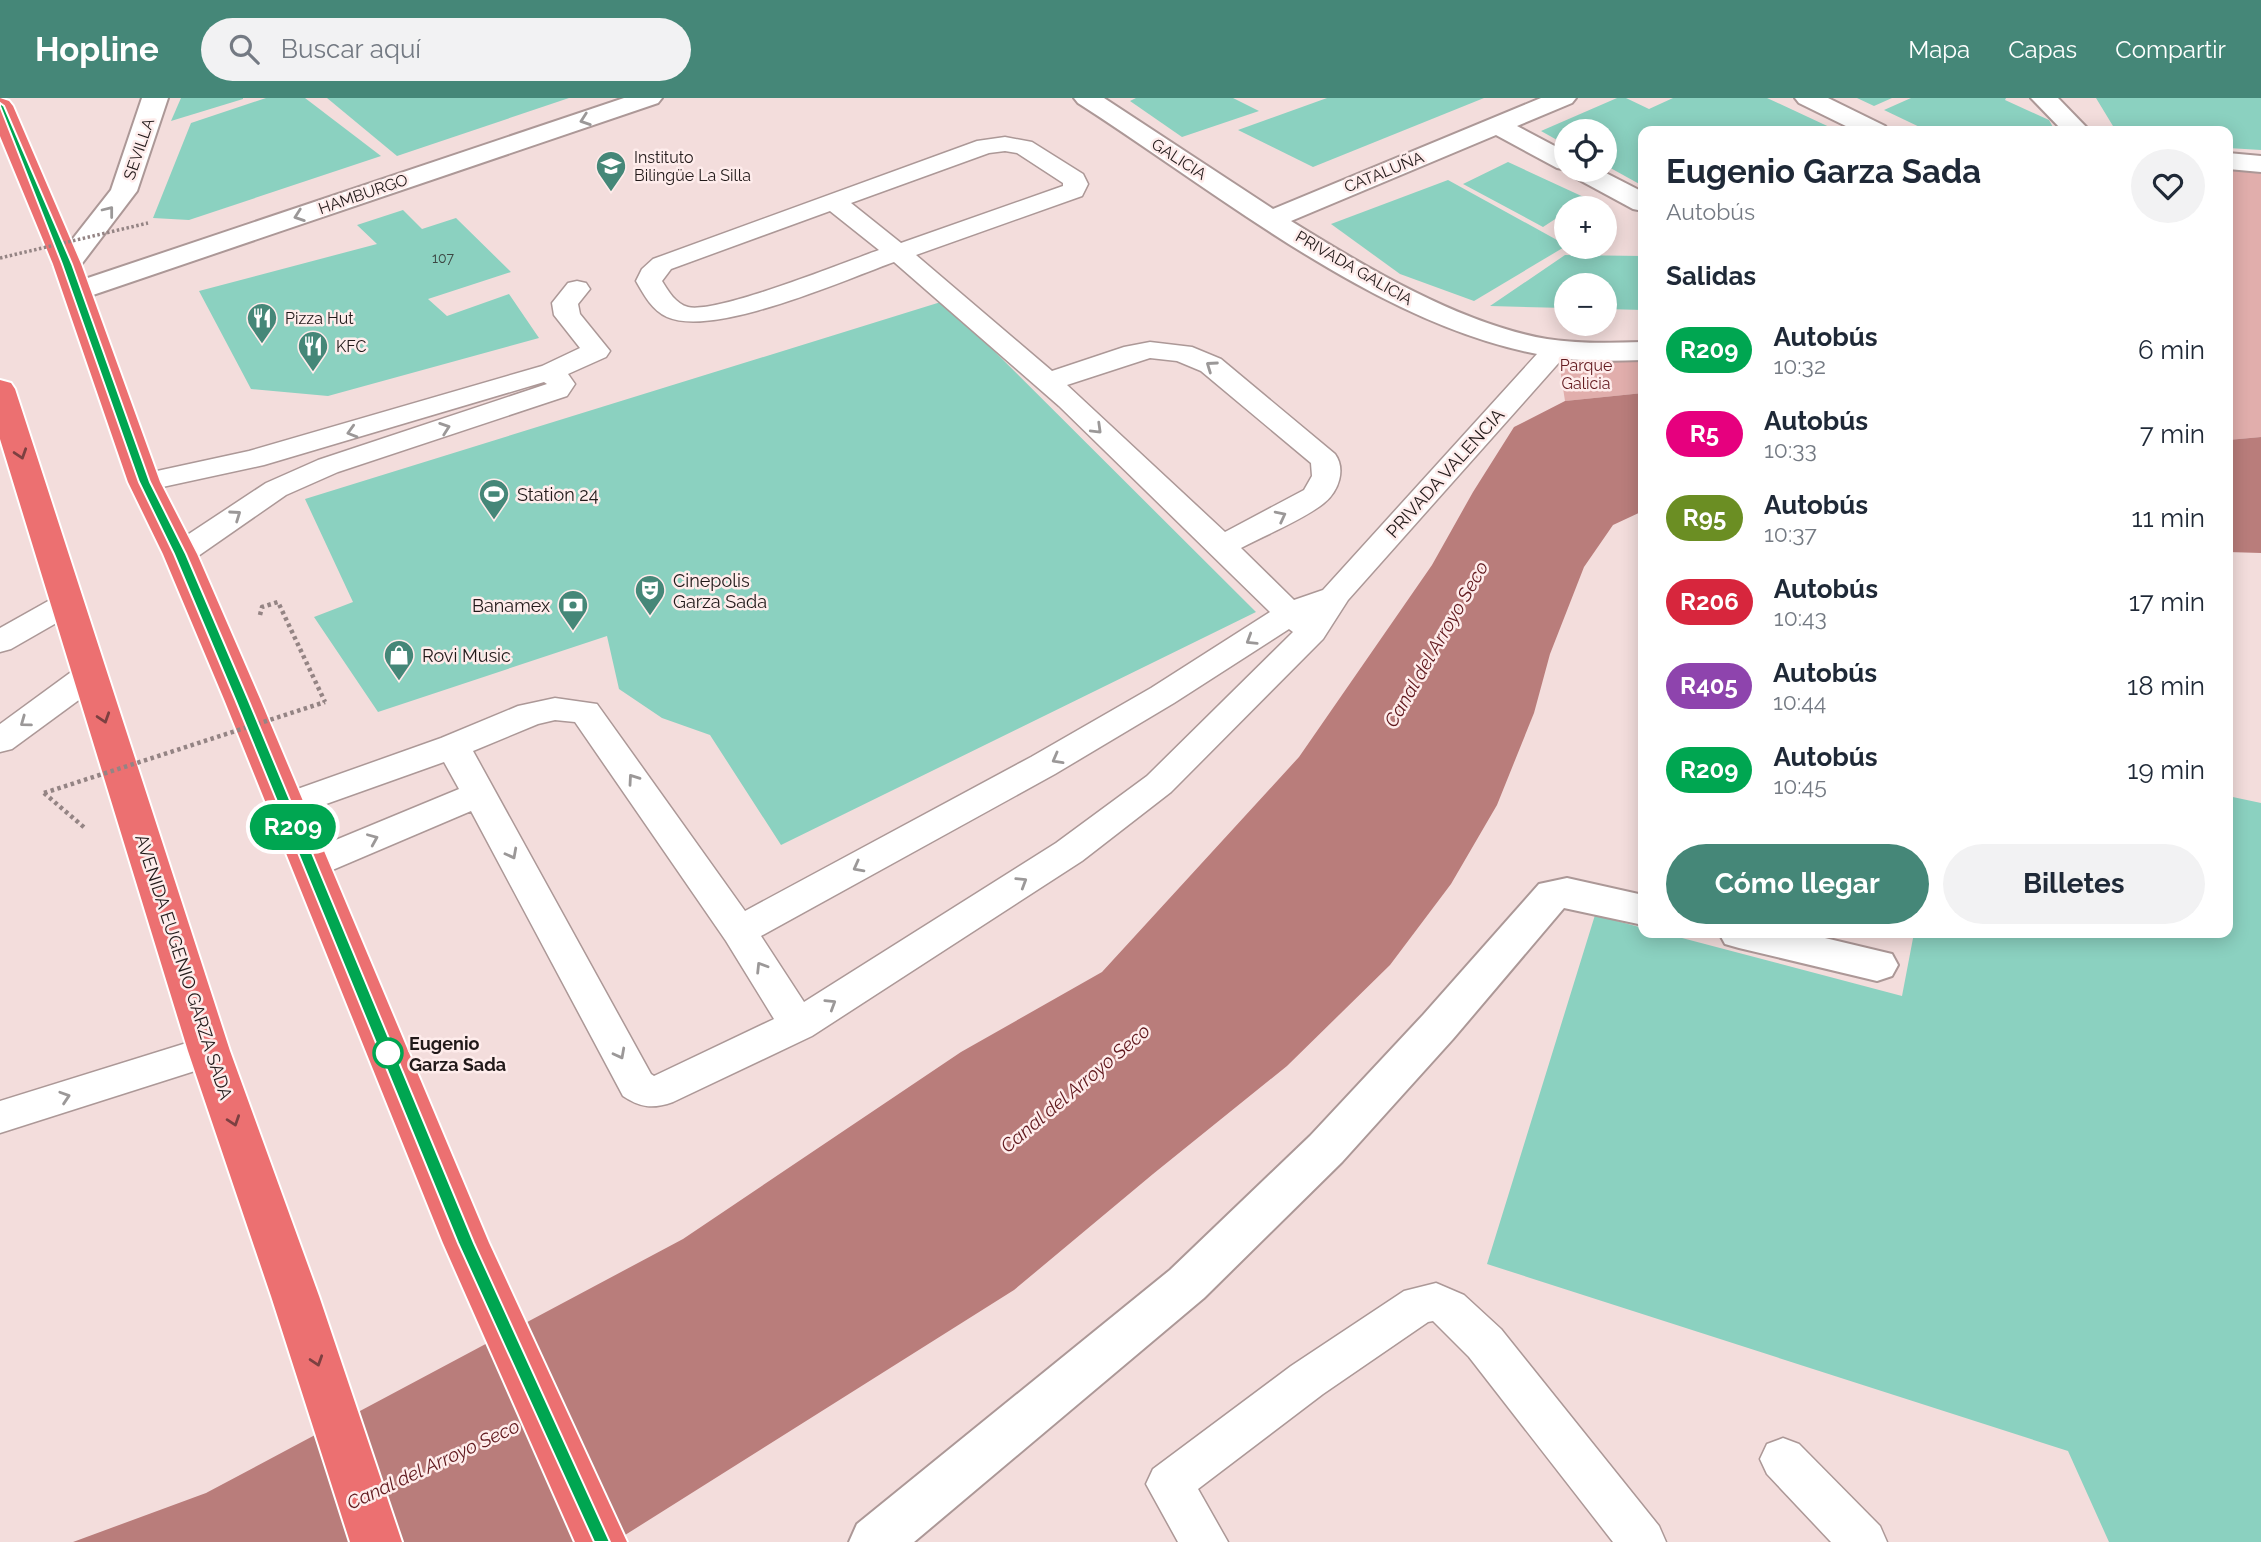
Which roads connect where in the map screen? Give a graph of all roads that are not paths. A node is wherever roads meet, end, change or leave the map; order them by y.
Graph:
1 (155, 98) edge
2 (649, 98) edge
3 (1087, 98) edge
4 (1563, 98) edge
5 (1808, 98) edge
6 (2044, 98) edge
7 (0, 106) edge
8 (1498, 126) junction
9 (1866, 126) edge
10 (2072, 126) edge
11 (1554, 156) edge
12 (2233, 161) edge
13 (2261, 164) edge
14 (1604, 182) edge
15 (1638, 200) edge
16 (833, 201) junction
17 (1271, 219) junction
18 (899, 252) junction
19 (72, 278) junction
20 (577, 289) dead end
21 (1557, 349) junction
22 (1638, 351) edge
23 (549, 373) junction
24 (1048, 382) junction
25 (0, 389) edge
26 (144, 482) junction
27 (1220, 547) junction
28 (180, 554) junction
29 (68, 603) junction
30 (1302, 623) junction
31 (0, 642) edge
32 (90, 675) junction
33 (0, 741) edge
34 (453, 746) junction
35 (479, 794) junction
36 (284, 807) junction
37 (310, 865) junction
38 (1638, 909) edge
39 (739, 931) junction
40 (1761, 938) edge
41 (1877, 965) dead end
42 (797, 1025) junction
43 (209, 1051) junction
44 (0, 1117) edge
45 (1783, 1458) dead end
46 (376, 1542) edge
47 (601, 1542) edge
48 (875, 1542) edge
49 (1204, 1542) edge
50 (1642, 1542) edge
51 (1863, 1542) edge

19 -> 1 street, SEVILLA
2 -> 19 street, HAMBURGO
3 - 17 street, GALICIA
4 - 8 street, CATALUÑA
5 - 9 street
6 - 10 street
7 - 19 highway
8 - 11 street
8 - 17 street, CATALUÑA
12 - 13 street
14 - 15 street
16 - 18 lane
16 - 18 lane
16 - 18 lane
17 - 21 street, PRIVADA GALICIA
18 - 24 lane
19 - 26 highway
20 - 23 lane
21 - 22 street, PRIVADA GALICIA
21 - 30 lane, PRIVADA VALENCIA
23 -> 26 lane
28 -> 23 lane
24 -> 27 lane
27 -> 24 lane
25 -> 29 highway, AVENIDA EUGENIO GARZA SADA
26 - 28 highway
27 - 30 lane
28 - 36 highway
29 - 31 lane
29 - 32 highway, AVENIDA EUGENIO GARZA SADA
30 -> 39 lane
42 -> 30 lane
32 -> 33 lane
32 -> 43 highway, AVENIDA EUGENIO GARZA SADA
34 - 35 lane
34 - 36 lane
39 -> 34 lane
37 -> 35 lane
35 -> 42 lane
36 - 37 highway
37 - 47 highway
38 - 48 street
42 -> 39 lane
40 - 41 street
44 -> 43 lane
43 -> 46 highway, AVENIDA EUGENIO GARZA SADA
45 - 51 lane
49 - 50 lane

